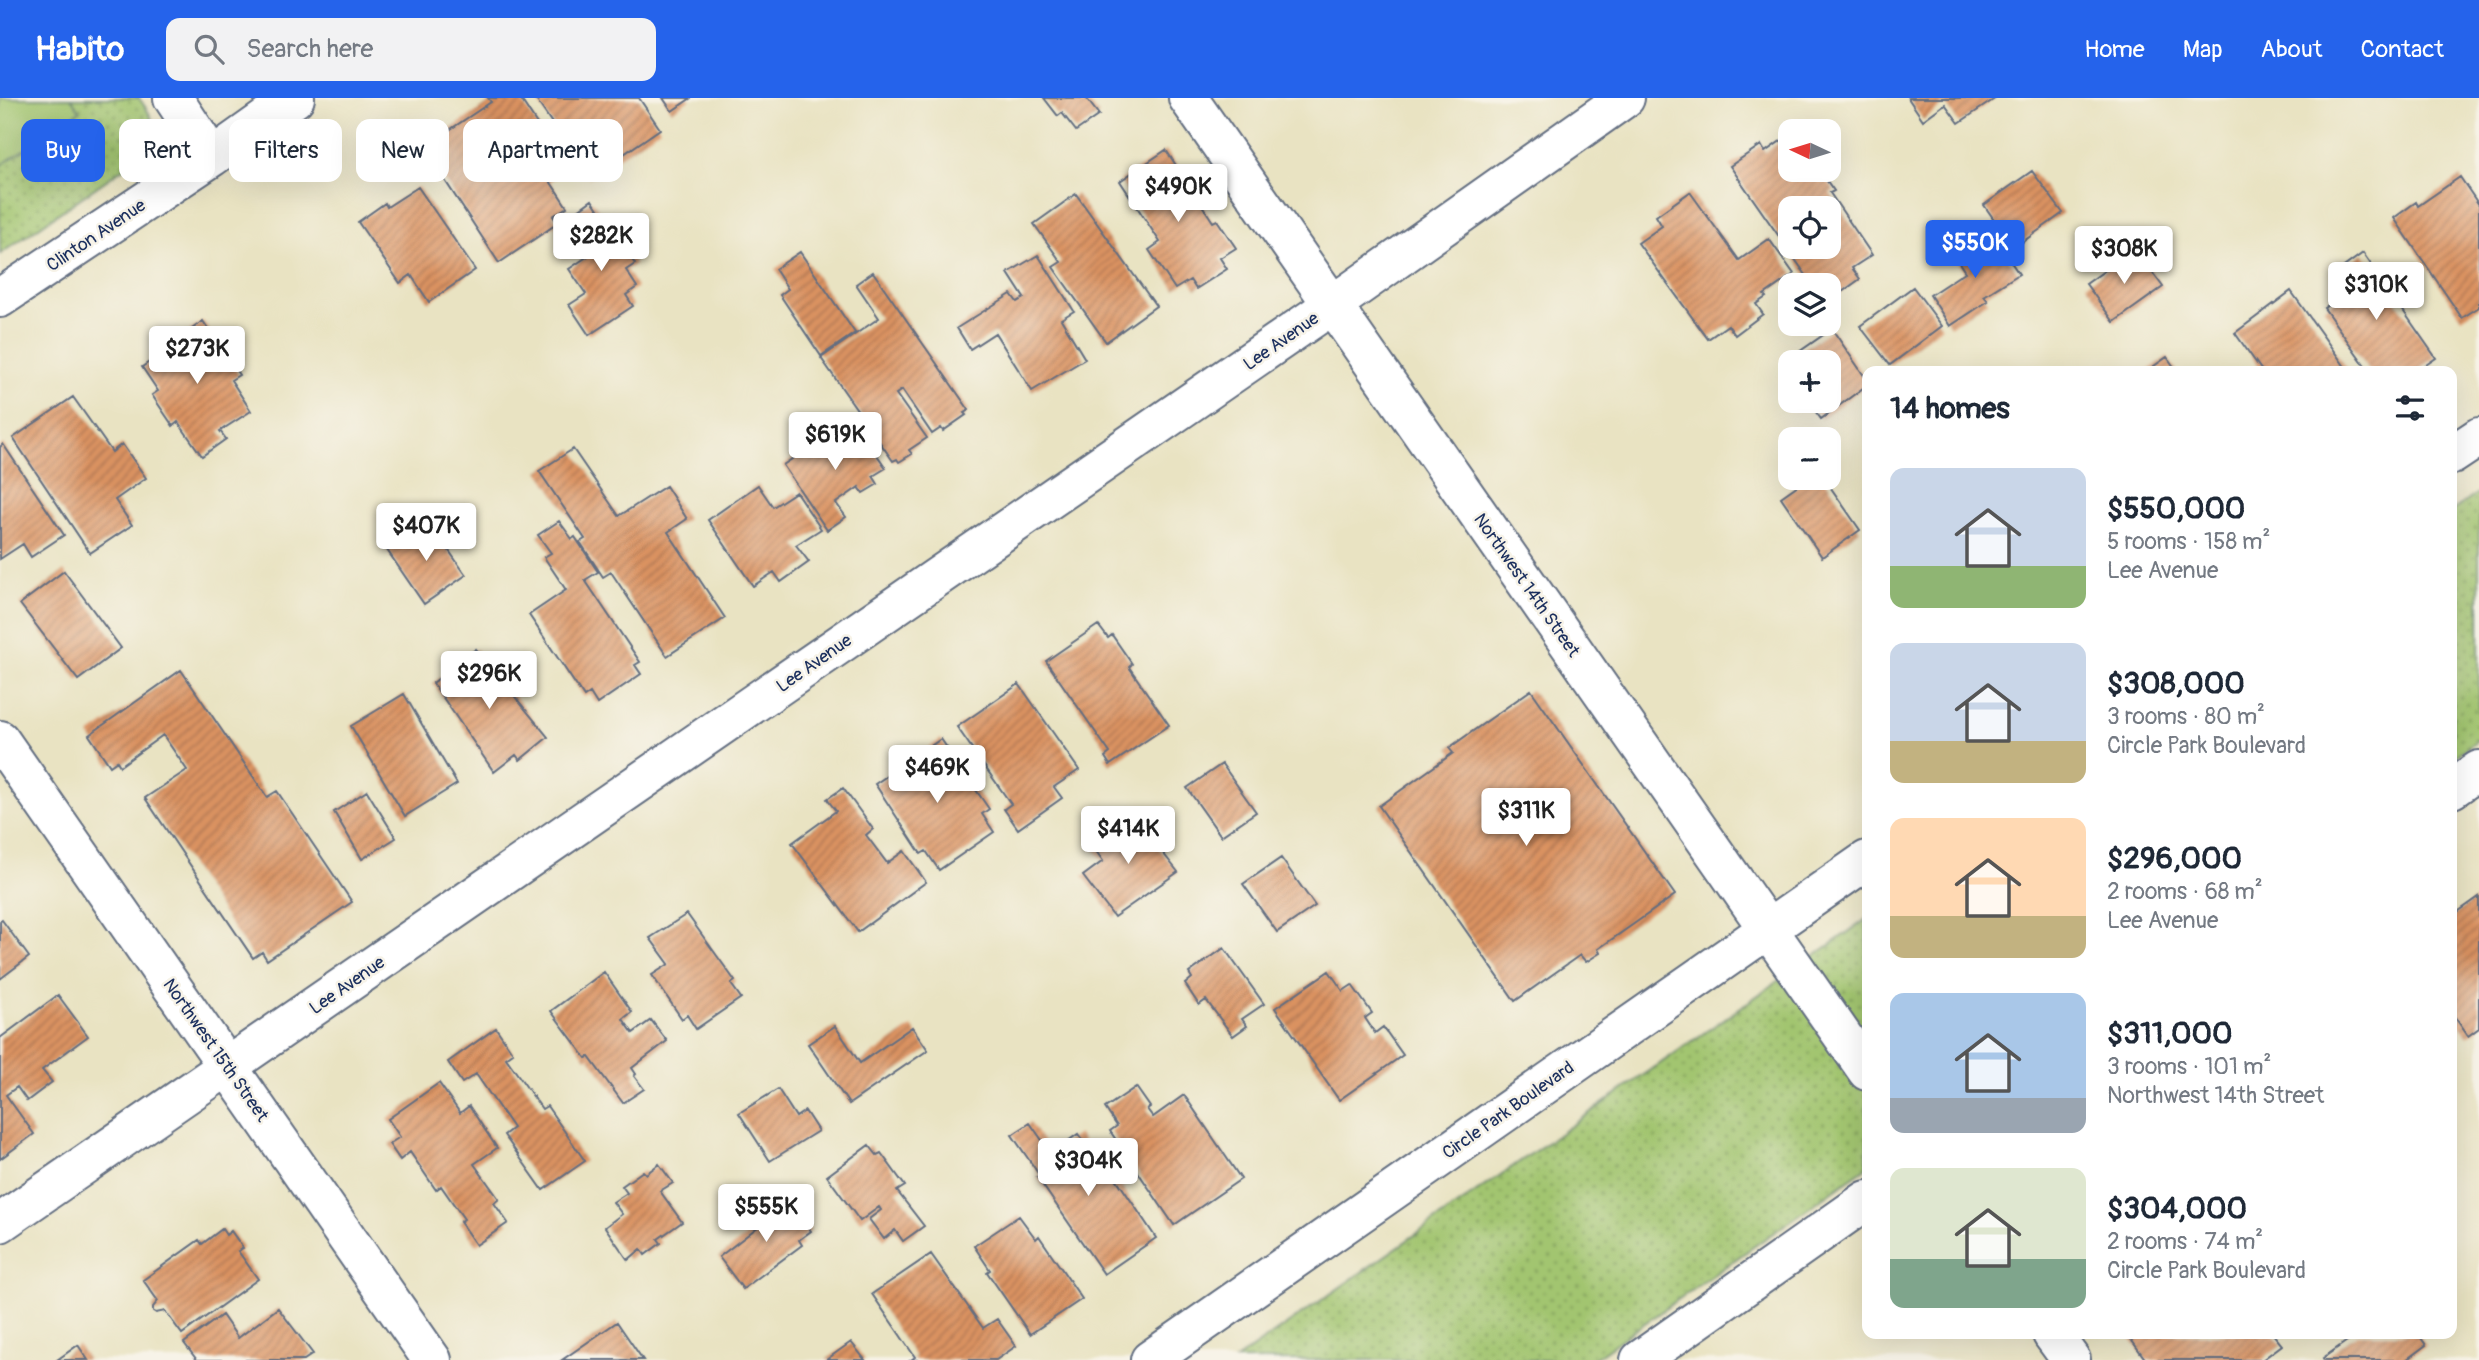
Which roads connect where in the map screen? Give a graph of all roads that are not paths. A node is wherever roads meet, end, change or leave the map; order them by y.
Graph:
1 (173, 98) edge
2 (295, 98) edge
3 (1188, 98) edge
4 (1625, 98) edge
5 (187, 119) edge
6 (215, 155) edge
7 (175, 182) edge
8 (0, 299) edge
9 (1332, 305) junction
10 (2479, 436) edge
11 (2457, 451) edge
12 (0, 740) edge
13 (2479, 770) edge
14 (2457, 785) edge
15 (1862, 864) edge
16 (1767, 930) junction
17 (1862, 1064) edge
18 (228, 1067) junction
19 (1862, 1204) edge
20 (0, 1223) edge
21 (2056, 1339) edge
22 (432, 1360) edge
23 (1150, 1360) edge
24 (1640, 1360) edge
25 (2071, 1360) edge

1 - 5 street
2 - 6 street, Clinton Avenue
3 - 9 street, Northwest 14th Street
4 - 9 street, Lee Avenue
7 - 8 street, Clinton Avenue
9 - 16 street, Northwest 14th Street
9 - 18 street, Lee Avenue
10 - 11 street
12 - 18 street, Northwest 15th Street
13 - 14 street
15 - 16 street, Circle Park Boulevard
16 - 17 street, Northwest 14th Street
16 - 23 street, Circle Park Boulevard
18 - 20 street, Lee Avenue
18 - 22 street, Northwest 15th Street
19 - 24 street
21 - 25 street

